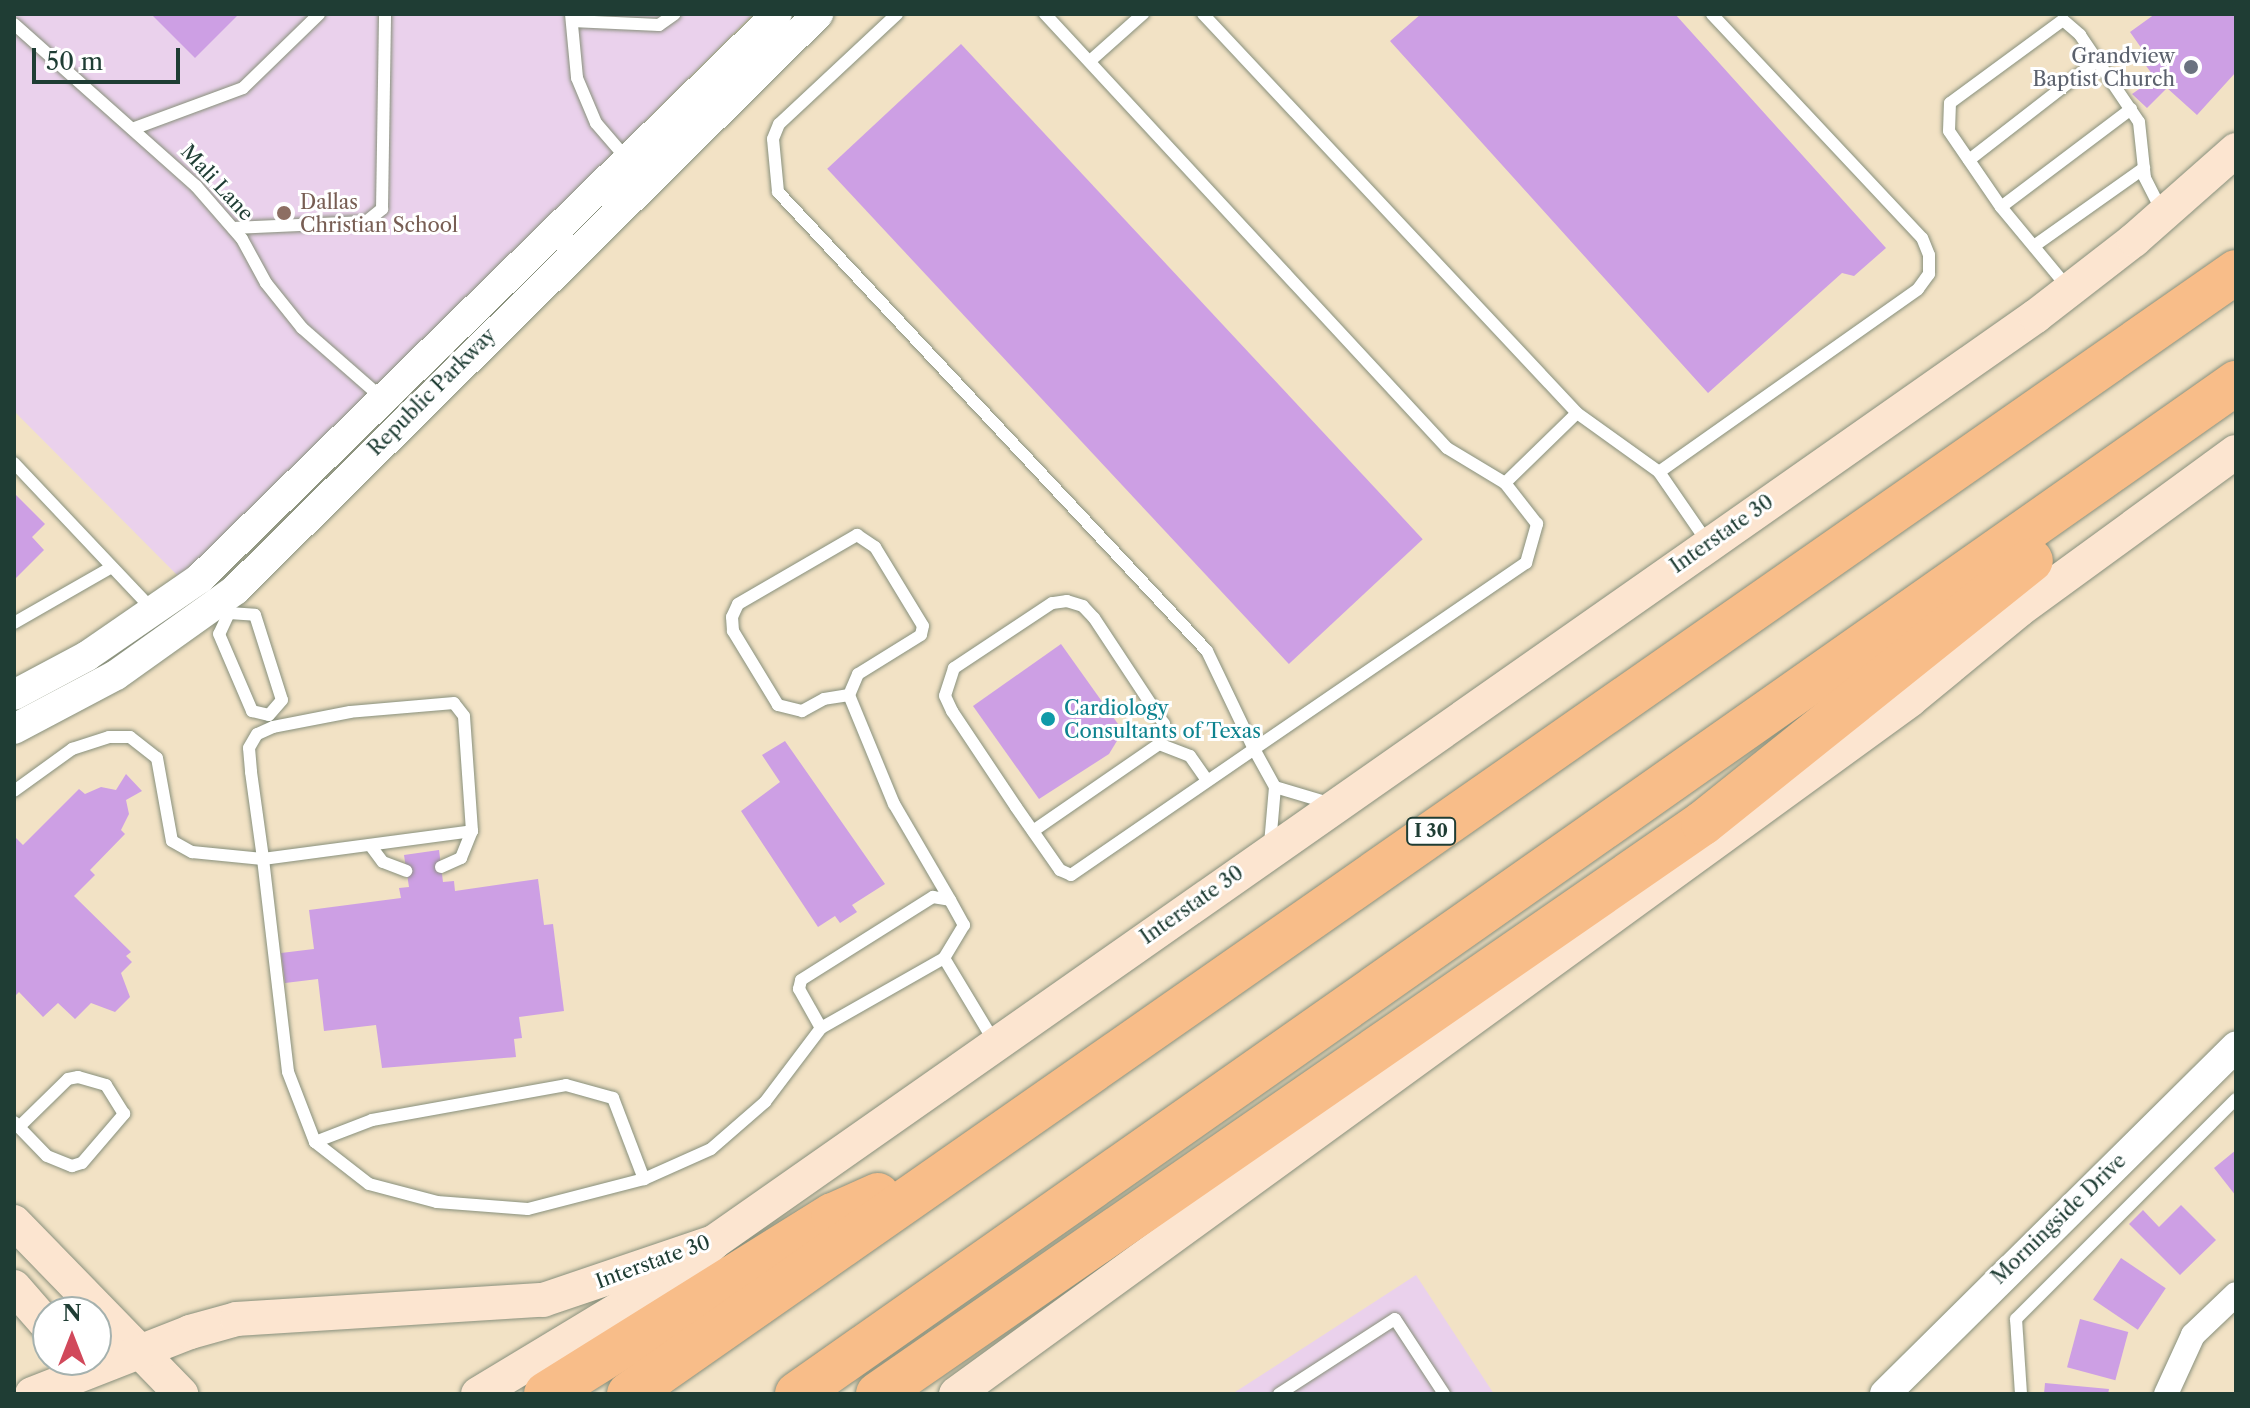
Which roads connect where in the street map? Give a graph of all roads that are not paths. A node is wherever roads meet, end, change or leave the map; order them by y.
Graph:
1 (319, 14) edge
2 (385, 14) edge
3 (675, 14) edge
4 (777, 14) edge
5 (818, 14) edge
6 (897, 14) edge
7 (1045, 14) edge
8 (1143, 14) edge
9 (1203, 14) edge
10 (1712, 14) edge
11 (572, 17) edge
12 (2062, 17) edge
13 (14, 24) edge
14 (2098, 60) junction
15 (1090, 61) junction
16 (2131, 109) junction
17 (135, 128) junction
18 (2236, 150) edge
19 (1969, 160) junction
20 (2144, 168) junction
21 (638, 170) junction
22 (2001, 207) junction
23 (2163, 215) junction
24 (233, 228) junction
25 (2034, 246) junction
26 (2236, 272) edge
27 (2070, 290) junction
28 (2224, 392) edge
29 (394, 409) junction
30 (1577, 413) junction
31 (2236, 452) edge
32 (14, 463) edge
33 (1659, 472) junction
34 (1505, 483) junction
35 (1708, 543) junction
36 (110, 568) junction
37 (215, 598) junction
38 (155, 612) junction
39 (14, 623) edge
40 (14, 695) edge
41 (849, 695) junction
42 (271, 721) junction
43 (14, 729) edge
44 (1159, 744) junction
45 (1254, 749) junction
46 (1207, 780) junction
47 (1275, 787) junction
48 (14, 791) edge
49 (1337, 803) junction
50 (472, 831) junction
51 (1033, 831) junction
52 (370, 845) junction
53 (1267, 853) junction
54 (263, 859) junction
55 (441, 867) dead end
56 (406, 871) dead end
57 (950, 900) junction
58 (944, 958) junction
59 (821, 1028) junction
60 (995, 1043) junction
61 (2236, 1047) edge
62 (2236, 1099) edge
63 (17, 1125) edge
64 (315, 1142) junction
65 (972, 1154) junction
66 (644, 1179) junction
67 (14, 1222) edge
68 (714, 1242) junction
69 (14, 1287) edge
70 (2236, 1294) edge
71 (32, 1308) edge
72 (140, 1352) junction
73 (112, 1358) edge
74 (63, 1376) edge
75 (93, 1376) edge
76 (32, 1394) edge
77 (111, 1394) edge
78 (181, 1394) edge
79 (478, 1394) edge
80 (546, 1394) edge
81 (629, 1394) edge
82 (797, 1394) edge
83 (878, 1394) edge
84 (956, 1394) edge
85 (1279, 1394) edge
86 (1444, 1394) edge
87 (1885, 1394) edge
88 (2021, 1394) edge
89 (2166, 1394) edge

1 - 17 lane
2 - 24 lane
3 - 11 lane
4 - 21 street, Republic Parkway
5 - 21 street, Republic Parkway
6 - 45 lane
7 - 15 lane
8 - 15 lane
9 - 30 lane
10 - 33 lane
11 - 21 lane
12 - 14 lane
12 - 19 lane
13 - 17 lane, Mali Lane
14 - 16 lane
14 - 19 lane
15 - 34 lane
16 - 20 lane
16 - 22 lane
17 - 24 lane, Mali Lane
18 - 23 main road, Interstate 30
19 - 22 lane
20 - 23 lane
20 - 25 lane
21 - 29 street, Republic Parkway
22 - 25 lane
23 - 27 main road, Interstate 30
24 - 29 lane, Mali Lane
25 - 27 lane
26 - 65 highway, I 30
27 - 35 main road, Interstate 30
28 - 82 highway
28 - 83 highway
29 - 37 street, Republic Parkway
30 - 33 lane
30 - 34 lane
31 - 84 main road
32 - 36 lane
33 - 35 lane
34 - 45 lane
35 - 49 main road, Interstate 30
36 - 38 lane
36 - 39 lane
37 - 38 street, Republic Parkway
37 - 42 lane
37 - 42 lane
37 - 43 street, Republic Parkway
38 - 40 street, Republic Parkway
41 - 41 lane
41 - 57 lane
42 - 50 lane
42 - 54 lane
44 - 46 lane
44 - 51 lane
44 - 51 lane
45 - 46 lane
45 - 47 lane
46 - 51 lane
47 - 49 lane
47 - 53 lane
48 - 54 lane
49 - 53 main road, Interstate 30
50 - 52 lane
50 - 55 lane
52 - 54 lane
52 - 56 lane
53 - 60 main road, Interstate 30
54 - 64 lane
57 - 58 lane
57 - 59 lane
58 - 59 lane
58 - 60 lane
59 - 66 lane
60 - 68 main road, Interstate 30
61 - 87 street, Morningside Drive
62 - 88 lane
63 - 63 lane
64 - 66 lane
64 - 66 lane
65 - 80 highway
65 - 81 highway, I 30
67 - 72 main road
68 - 72 main road, Interstate 30
68 - 79 main road
69 - 71 main road
70 - 89 street
72 - 73 main road, Interstate 30
72 - 78 main road
74 - 76 main road, Interstate 30
75 - 77 main road
85 - 86 lane

